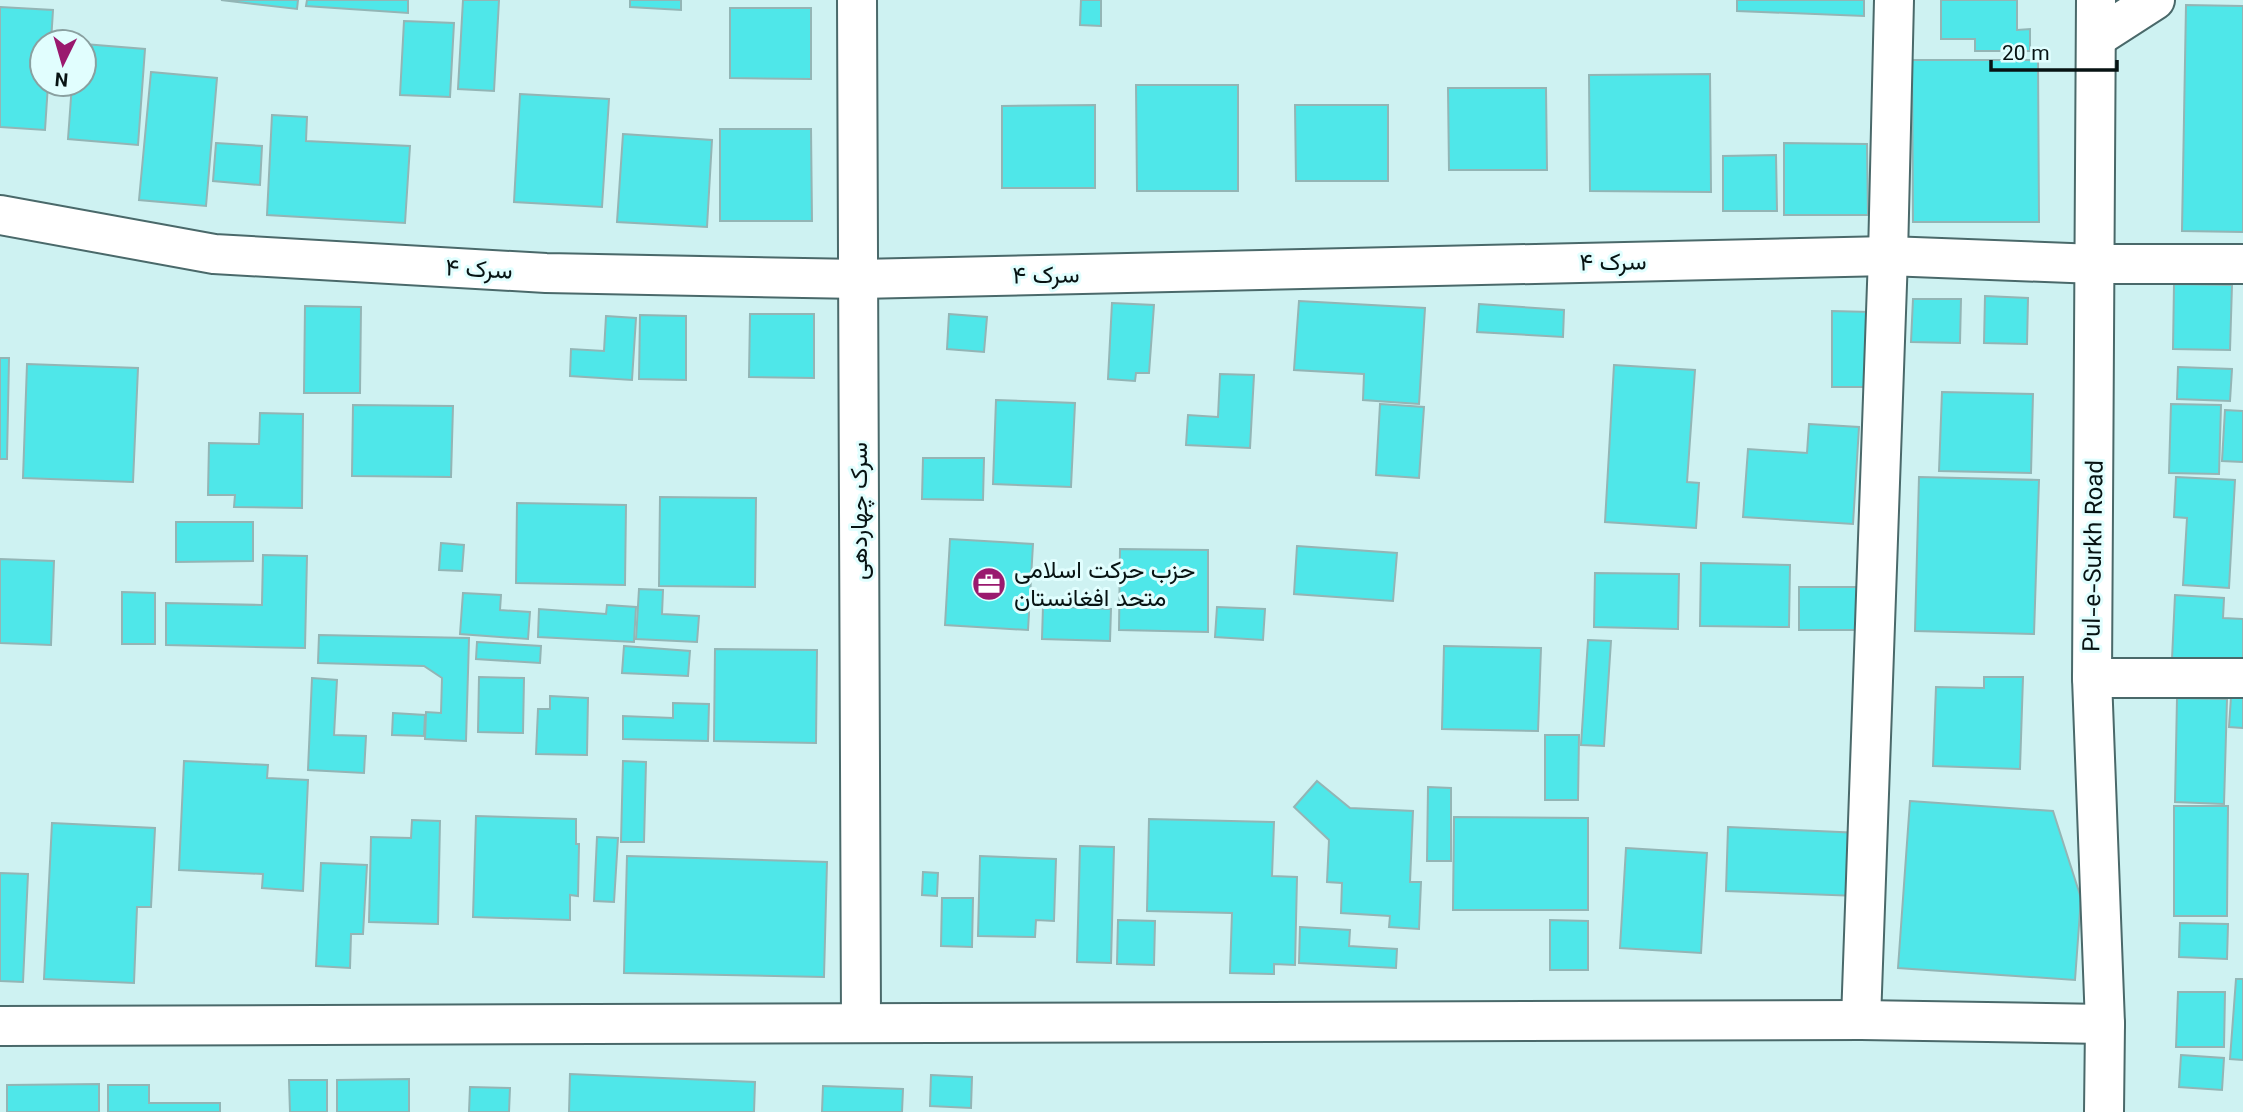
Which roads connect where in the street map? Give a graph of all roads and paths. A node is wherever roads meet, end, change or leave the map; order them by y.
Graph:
1 (857, 0) edge
2 (1894, 0) edge
3 (2096, 0) edge
4 (2155, 0) edge
5 (2096, 38) junction
6 (0, 215) edge
7 (1888, 256) junction
8 (2096, 264) junction
9 (2243, 264) edge
10 (859, 279) junction
11 (2092, 678) junction
12 (2243, 678) edge
13 (1861, 1020) junction
14 (861, 1022) junction
15 (2105, 1024) junction
16 (0, 1026) edge
17 (2105, 1112) edge

1 - 10 street, سرک چهاردهی
2 - 7 street
3 - 5 street, Pul-e-Surkh Road
4 - 5 street
5 - 8 street, Pul-e-Surkh Road
6 - 10 street, سرک ۴
7 - 8 street, سرک ۴
7 - 10 street, سرک ۴
7 - 13 street
8 - 9 street, سرک ۴
8 - 11 street, Pul-e-Surkh Road
10 - 14 street, سرک چهاردهی
11 - 12 street
11 - 15 street, Pul-e-Surkh Road
13 - 14 street
13 - 15 street
14 - 16 street
15 - 17 street, Pul-e-Surkh Road

